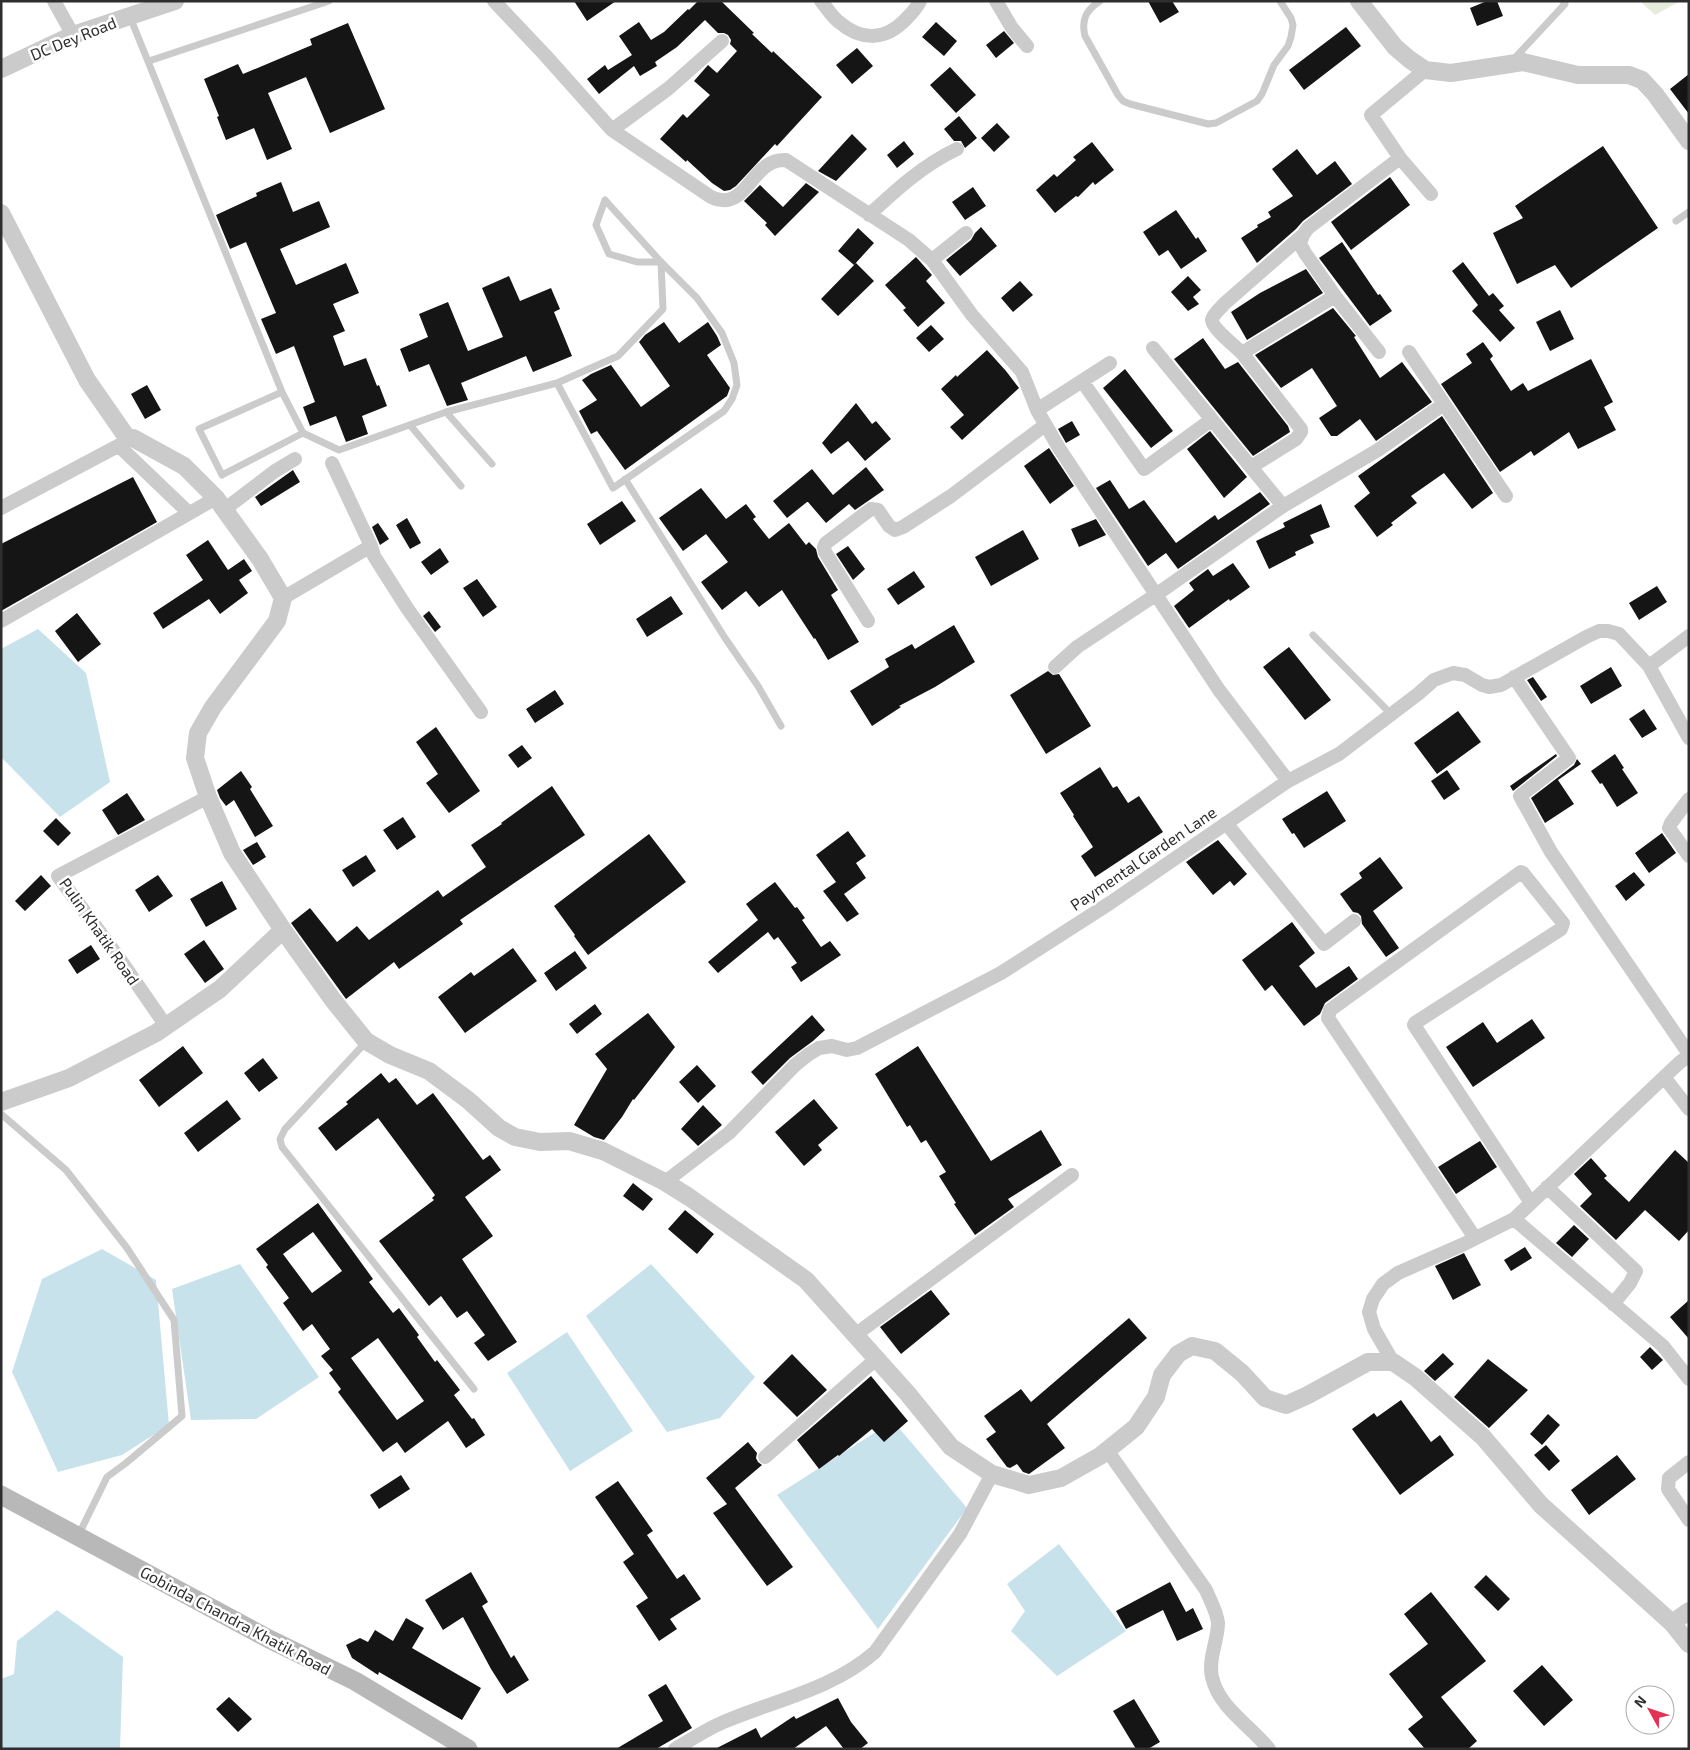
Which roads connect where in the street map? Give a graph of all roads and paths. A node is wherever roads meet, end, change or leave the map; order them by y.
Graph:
1 (54, 1) edge
2 (175, 1) edge
3 (329, 1) edge
4 (494, 1) edge
5 (821, 1) edge
6 (920, 1) edge
7 (996, 1) edge
8 (1100, 1) edge
9 (1280, 1) edge
10 (1359, 1) edge
11 (1566, 2) edge
12 (130, 16) junction
13 (73, 35) junction
14 (722, 41) dead end
15 (1027, 46) dead end
16 (149, 61) junction
17 (1510, 64) junction
18 (1, 69) edge
19 (1425, 70) junction
20 (612, 130) junction
21 (1689, 141) edge
22 (957, 149) dead end
23 (1400, 158) junction
24 (1431, 194) dead end
25 (1689, 212) edge
26 (1, 213) edge
27 (869, 215) junction
28 (1676, 221) dead end
29 (966, 233) dead end
30 (1303, 236) junction
31 (932, 260) junction
32 (660, 262) junction
33 (1335, 296) junction
34 (1153, 348) dead end
35 (1379, 352) dead end
36 (1409, 352) dead end
37 (1242, 353) junction
38 (1110, 363) dead end
39 (1082, 381) junction
40 (557, 383) junction
41 (282, 392) junction
42 (1444, 404) junction
43 (1038, 410) junction
44 (446, 412) junction
45 (1211, 420) junction
46 (410, 425) junction
47 (1045, 425) junction
48 (303, 433) junction
49 (126, 442) junction
50 (295, 459) dead end
51 (332, 463) dead end
52 (492, 464) dead end
53 (1251, 467) junction
54 (625, 479) junction
55 (460, 486) dead end
56 (1506, 496) dead end
57 (220, 503) junction
58 (1283, 506) junction
59 (1, 508) edge
60 (189, 513) junction
61 (371, 546) junction
62 (1157, 594) junction
63 (283, 598) junction
64 (1, 621) edge
65 (868, 621) dead end
66 (1313, 635) dead end
67 (1689, 636) edge
68 (1055, 666) dead end
69 (1649, 666) junction
70 (1514, 677) junction
71 (480, 712) dead end
72 (1391, 714) junction
73 (781, 726) dead end
74 (1689, 738) edge
75 (1288, 781) junction
76 (208, 797) junction
77 (1689, 800) edge
78 (1226, 823) junction
79 (1689, 856) edge
80 (1354, 921) dead end
81 (283, 930) junction
82 (166, 1026) junction
83 (366, 1041) junction
84 (1689, 1055) edge
85 (1664, 1077) junction
86 (1, 1102) edge
87 (1689, 1109) edge
88 (1, 1114) edge
89 (1072, 1175) dead end
90 (665, 1182) junction
91 (1547, 1188) junction
92 (1531, 1203) junction
93 (1514, 1219) junction
94 (1475, 1238) junction
95 (1613, 1304) junction
96 (855, 1335) junction
97 (876, 1359) junction
98 (1393, 1362) junction
99 (1689, 1379) edge
100 (474, 1389) dead end
101 (1108, 1450) junction
102 (765, 1457) dead end
103 (1689, 1462) edge
104 (992, 1474) junction
105 (1, 1495) edge
106 (1689, 1520) edge
107 (77, 1537) junction
108 (1689, 1612) edge
109 (1672, 1623) junction
110 (1689, 1644) edge
111 (468, 1749) edge
112 (675, 1749) edge
113 (1269, 1749) edge

1 - 13 street
2 - 12 street, DC Dey Road
3 - 16 lane
4 - 20 street
5 - 6 street
7 - 15 street
8 - 9 lane
10 - 19 street
11 - 17 lane
12 - 13 street, DC Dey Road
12 - 16 lane
13 - 18 street, DC Dey Road
14 - 20 street
16 - 41 lane
17 - 19 street
17 - 21 street
19 - 23 street
20 - 27 street
22 - 27 street
23 - 24 street
23 - 30 street
25 - 28 lane
26 - 49 street
27 - 31 street
29 - 31 street
30 - 33 street
30 - 37 street
31 - 43 street
32 - 32 lane
32 - 40 lane
32 - 54 lane
33 - 35 street
33 - 37 street
34 - 45 street
36 - 42 street
37 - 53 street
38 - 39 street
39 - 43 street
39 - 45 street
40 - 44 lane
40 - 54 lane
41 - 48 lane
41 - 48 lane
42 - 56 street
42 - 58 street
43 - 47 street
44 - 46 lane
44 - 52 lane
45 - 53 street
46 - 48 lane
46 - 55 lane
47 - 62 street
47 - 65 street
49 - 57 street
49 - 59 street
49 - 60 street
50 - 57 street
51 - 61 street
53 - 58 street
54 - 73 lane
57 - 60 street
57 - 63 street
58 - 62 street
60 - 64 street
61 - 63 street
61 - 71 street
62 - 68 street
62 - 75 street
63 - 76 street
66 - 72 lane
67 - 69 street
69 - 70 street, Paymental Garden Lane
69 - 74 street, Paymental Garden Lane
70 - 72 street, Paymental Garden Lane
70 - 84 street
72 - 75 street, Paymental Garden Lane
75 - 78 street, Paymental Garden Lane
76 - 81 street
76 - 82 street, Pulin Khatik Road
77 - 79 street
78 - 80 street
78 - 90 street, Paymental Garden Lane
81 - 82 street
81 - 83 street
82 - 86 street
83 - 90 street
83 - 100 lane
84 - 85 street
85 - 87 street
85 - 91 street
88 - 107 lane
89 - 96 street
90 - 96 street
91 - 92 street
91 - 95 street
92 - 93 street
92 - 94 street
93 - 94 street
93 - 95 street
94 - 98 street
95 - 99 street
96 - 97 street
97 - 102 street
97 - 104 street
98 - 101 street
98 - 109 street
101 - 104 street
101 - 113 street
103 - 106 street
104 - 112 street
105 - 107 main road, Gobinda Chandra Khatik Road
107 - 111 main road, Gobinda Chandra Khatik Road
108 - 109 street
109 - 110 street

